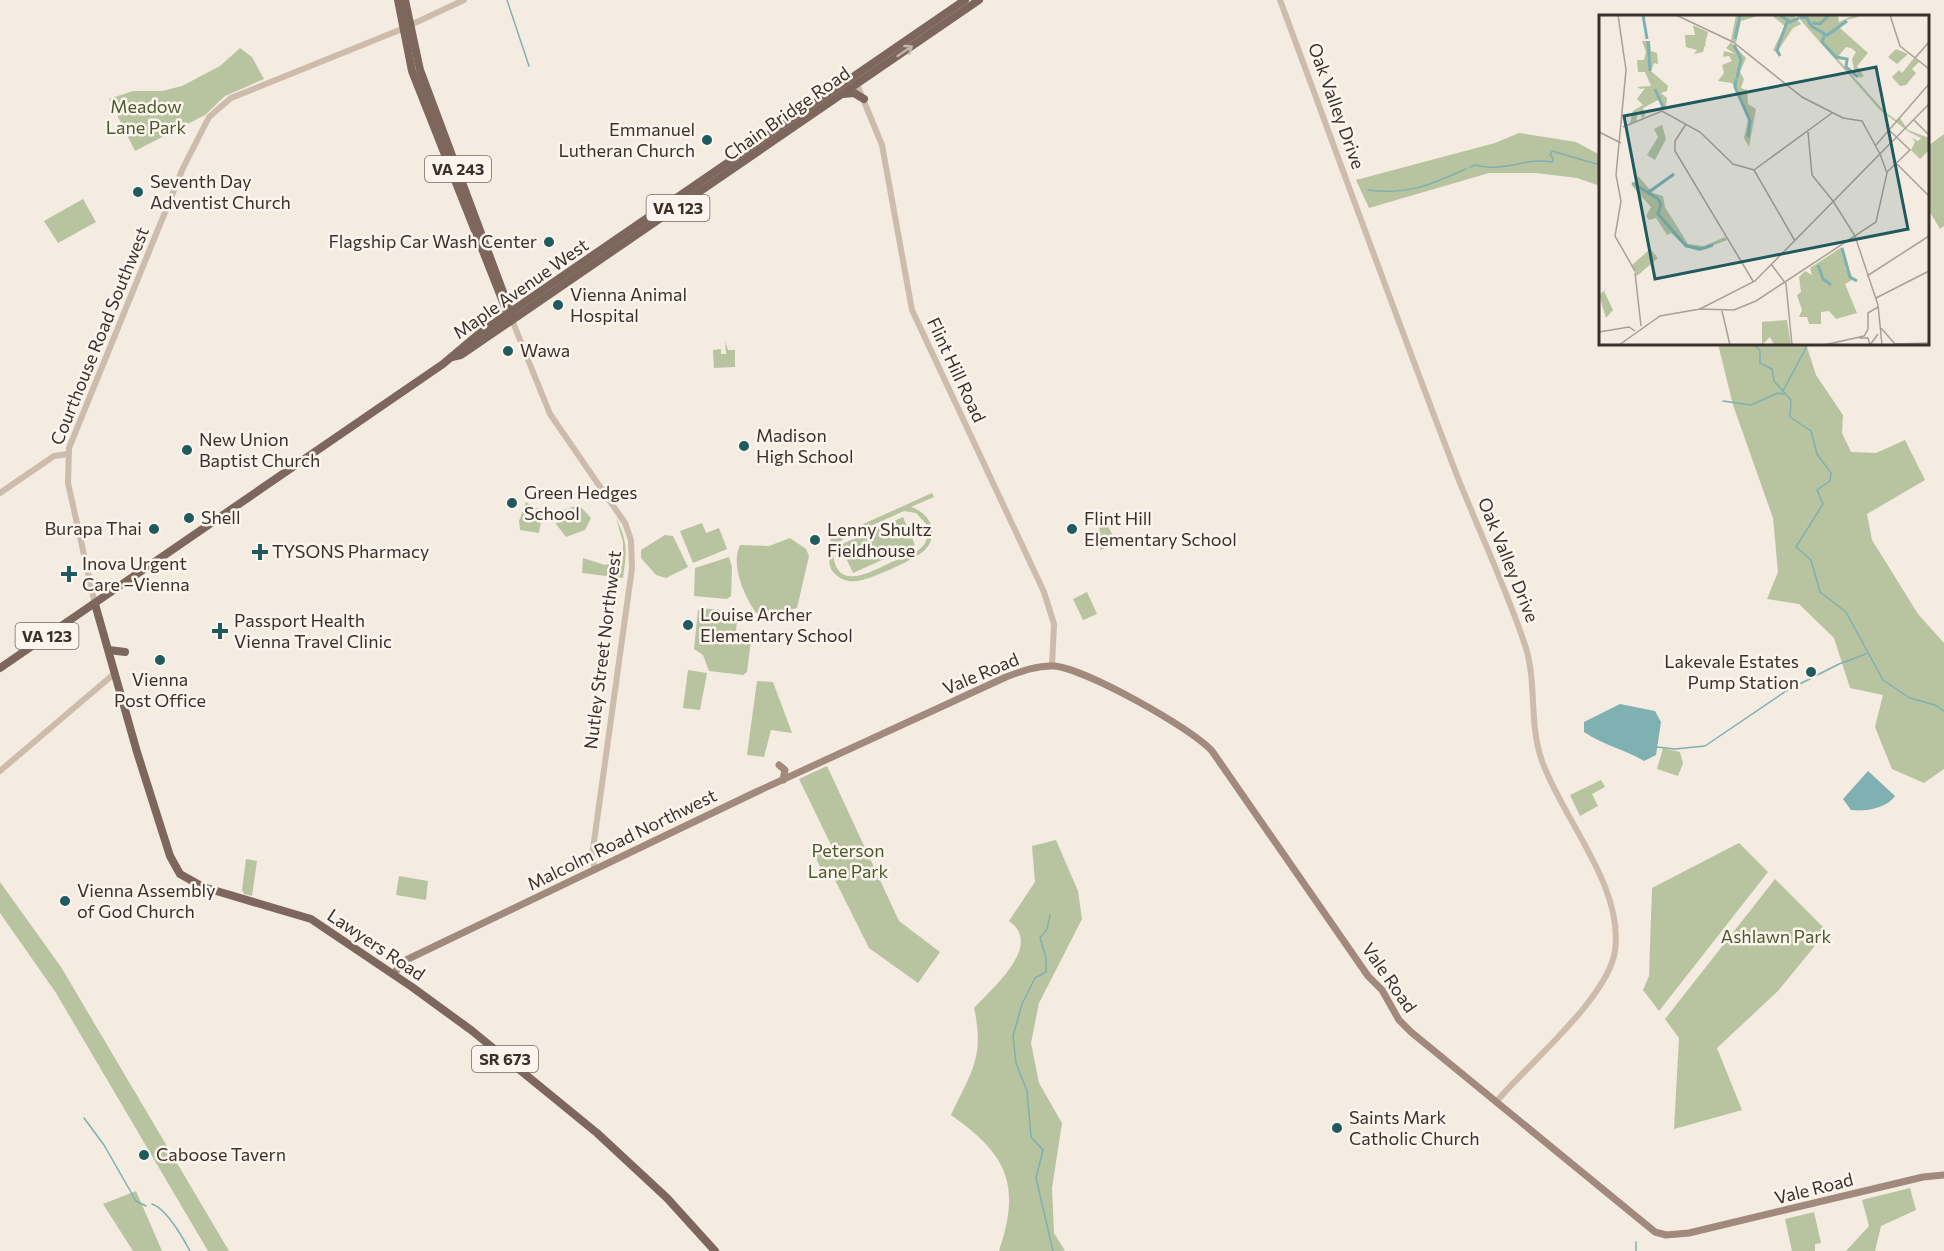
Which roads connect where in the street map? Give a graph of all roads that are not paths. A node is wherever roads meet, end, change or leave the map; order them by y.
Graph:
1 (398, 0) edge
2 (405, 0) edge
3 (464, 0) edge
4 (965, 0) edge
5 (979, 0) edge
6 (1280, 0) edge
7 (405, 28) junction
8 (855, 81) junction
9 (842, 94) junction
10 (864, 99) junction
11 (610, 250) junction
12 (511, 315) junction
13 (68, 453) junction
14 (0, 493) edge
15 (94, 603) junction
16 (109, 651) junction
17 (126, 652) dead end
18 (1053, 666) junction
19 (0, 669) edge
20 (115, 674) junction
21 (868, 740) joint
22 (779, 765) dead end
23 (0, 771) edge
24 (783, 780) junction
25 (595, 870) junction
26 (393, 974) junction
27 (1496, 1102) junction
28 (1944, 1175) edge
29 (715, 1251) edge

1 - 7 main road, VA 243
2 - 7 main road, VA 243
3 - 7 street, Courthouse Road Southwest
4 - 8 main road, Chain Bridge Road / VA 123
8 -> 5 main road, Chain Bridge Road / VA 123
6 - 27 street, Oak Valley Drive
7 - 12 main road, VA 243
7 - 13 street, Courthouse Road Southwest
8 - 9 main road, Chain Bridge Road / VA 123
8 - 10 street, Flint Hill Road
8 - 11 main road, Chain Bridge Road / VA 123
9 - 10 main road
9 - 11 main road, Chain Bridge Road / VA 123
10 - 18 street, Flint Hill Road
11 - 12 main road, Maple Avenue West / VA 123
12 - 15 main road, Maple Avenue West / VA 123
12 - 25 street, Nutley Street Northwest
13 - 14 street
13 - 15 street, Courthouse Road Southwest
15 - 16 main road, Lawyers Road / SR 673
15 - 19 main road, Maple Avenue West / VA 123
16 - 17 main road
16 - 20 main road, Lawyers Road / SR 673
18 - 21 main road, Vale Road
18 - 27 main road, Vale Road
20 - 23 street
20 - 26 main road, Lawyers Road / SR 673
21 - 24 main road, Malcolm Road Northwest
22 - 24 main road
24 - 25 main road, Malcolm Road Northwest
25 - 26 main road, Malcolm Road Northwest
26 - 29 main road, Lawyers Road / SR 673
27 - 28 main road, Vale Road

